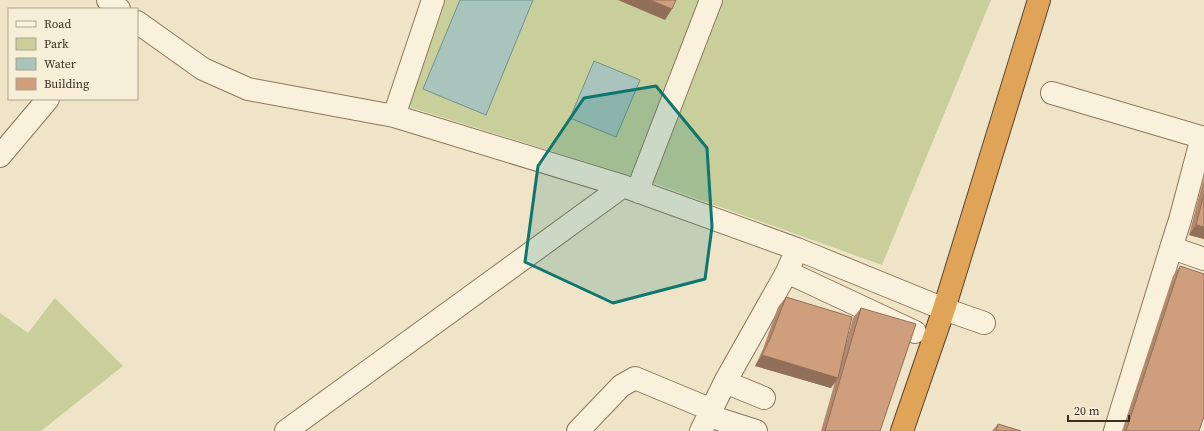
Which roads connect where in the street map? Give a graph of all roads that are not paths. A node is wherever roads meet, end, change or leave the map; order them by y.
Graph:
1 (108, 0) edge
2 (433, 0) edge
3 (711, 0) edge
4 (1039, 0) edge
5 (118, 8) edge
6 (138, 23) edge
7 (1052, 94) dead end
8 (47, 100) edge
9 (394, 116) junction
10 (1203, 137) edge
11 (0, 156) edge
12 (631, 189) junction
13 (1172, 244) junction
14 (797, 250) junction
15 (1204, 259) edge
16 (787, 272) junction
17 (944, 309) junction
18 (984, 323) dead end
19 (916, 332) edge
20 (725, 382) junction
21 (764, 398) dead end
22 (707, 419) edge
23 (286, 431) edge
24 (578, 431) edge
25 (756, 431) edge
26 (902, 431) edge
27 (1115, 431) edge

1 - 5 street
2 - 9 street
3 - 12 street
4 - 17 highway
6 - 9 street
7 - 10 street
8 - 11 street
9 - 12 street
10 - 13 street
12 - 14 street
12 - 23 street
13 - 15 street
13 - 27 street
14 - 16 street
14 - 17 street
16 - 19 street
16 - 20 street
17 - 18 street
17 - 26 highway
20 - 21 street
20 - 22 street
22 - 24 street
22 - 25 street

